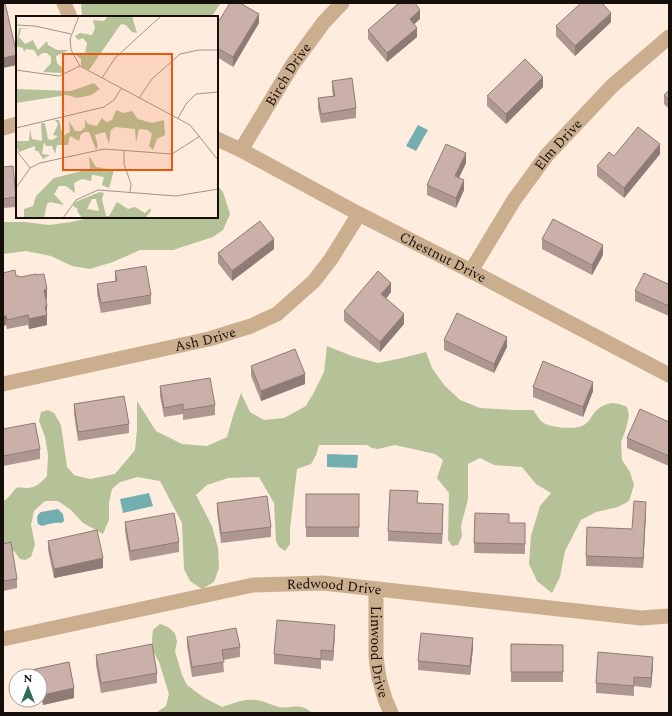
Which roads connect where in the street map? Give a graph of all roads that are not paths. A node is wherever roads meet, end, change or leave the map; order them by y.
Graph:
1 (64, 3) edge
2 (342, 3) edge
3 (70, 16) edge
4 (669, 37) edge
5 (16, 124) edge
6 (3, 128) edge
7 (218, 139) edge
8 (241, 150) junction
9 (359, 214) junction
10 (471, 271) junction
11 (669, 375) edge
12 (3, 384) edge
13 (376, 589) junction
14 (669, 616) edge
15 (3, 639) edge
16 (391, 713) edge

1 - 3 street
2 - 8 street, Birch Drive
4 - 10 street, Elm Drive
5 - 6 street
7 - 8 street, Chestnut Drive
8 - 9 street, Chestnut Drive
9 - 10 street, Chestnut Drive
9 - 12 street, Ash Drive
10 - 11 street, Chestnut Drive
13 - 14 street, Redwood Drive
13 - 15 street, Redwood Drive
13 - 16 street, Linwood Drive

